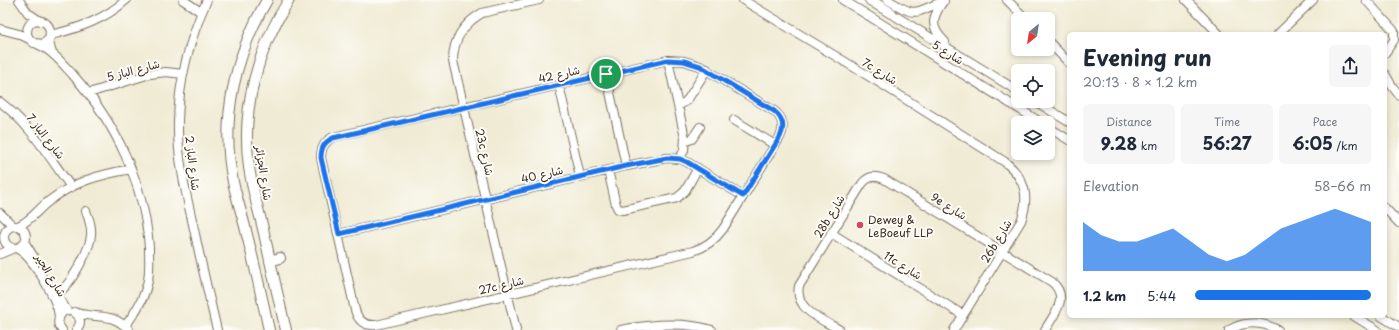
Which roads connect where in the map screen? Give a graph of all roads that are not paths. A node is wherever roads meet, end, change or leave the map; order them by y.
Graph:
1 (19, 0) edge
2 (119, 0) edge
3 (126, 0) edge
4 (183, 0) edge
5 (207, 0) edge
6 (267, 0) edge
7 (289, 0) edge
8 (539, 0) edge
9 (743, 0) edge
10 (843, 0) edge
11 (867, 0) edge
12 (870, 0) edge
13 (888, 0) edge
14 (944, 0) edge
15 (1007, 0) edge
16 (1186, 0) edge
17 (1314, 0) edge
18 (1366, 0) edge
19 (26, 11) junction
20 (201, 12) junction
21 (1019, 12) edge
22 (891, 13) junction
23 (40, 21) junction
24 (0, 24) edge
25 (48, 26) junction
26 (0, 29) edge
27 (27, 30) junction
28 (1217, 32) edge
29 (1280, 32) edge
30 (50, 36) junction
31 (29, 40) junction
32 (37, 44) junction
33 (1055, 48) edge
34 (1387, 50) edge
35 (954, 51) junction
36 (52, 53) junction
37 (668, 60) junction
38 (1067, 61) edge
39 (707, 69) junction
40 (183, 74) junction
41 (606, 74) junction
42 (1387, 77) edge
43 (559, 85) junction
44 (1011, 87) edge
45 (89, 94) junction
46 (1399, 95) edge
47 (0, 102) edge
48 (678, 106) junction
49 (463, 107) junction
50 (1046, 108) edge
51 (1031, 116) edge
52 (734, 120) dead end
53 (1067, 121) edge
54 (700, 126) dead end
55 (1055, 131) edge
56 (780, 137) joint
57 (333, 138) joint
58 (1067, 139) edge
59 (686, 141) junction
60 (775, 145) junction
61 (680, 159) junction
62 (1005, 162) joint
63 (626, 166) junction
64 (698, 168) junction
65 (131, 169) junction
66 (608, 170) junction
67 (580, 176) junction
68 (884, 178) joint
69 (71, 187) junction
70 (743, 196) junction
71 (485, 198) junction
72 (1387, 210) edge
73 (86, 211) dead end
74 (0, 214) edge
75 (31, 218) junction
76 (0, 221) edge
77 (1399, 223) edge
78 (16, 226) junction
79 (26, 234) junction
80 (339, 234) junction
81 (831, 234) junction
82 (4, 237) junction
83 (25, 243) junction
84 (15, 249) junction
85 (1003, 252) junction
86 (0, 253) edge
87 (57, 294) junction
88 (508, 294) junction
89 (70, 311) junction
90 (89, 315) junction
91 (964, 315) junction
92 (1357, 318) edge
93 (1384, 318) edge
94 (57, 323) edge
95 (1399, 327) edge
96 (79, 328) edge
97 (127, 328) edge
98 (62, 330) edge
99 (217, 330) edge
100 (269, 330) edge
101 (286, 330) edge
102 (516, 330) edge
103 (621, 330) edge
104 (712, 330) edge
105 (840, 330) edge
106 (954, 330) edge
107 (1045, 330) edge
108 (1229, 330) edge
109 (1278, 330) edge
110 (1377, 330) edge

1 - 19 street
2 - 25 street
3 - 30 street
4 - 20 street
5 - 20 street, شارع الباز 2
6 - 100 main road
7 - 101 main road, شارع الجزائر
8 - 49 street, 23c شارع
9 - 62 street, 7c شارع
10 - 51 street, شارع 5
11 - 22 street, شارع 5
12 - 22 main road
13 - 14 street
14 - 35 street
15 - 21 street
16 - 28 street
17 - 29 street
18 - 34 street
19 - 23 street
19 - 27 street
20 - 40 street, شارع الباز 2
22 - 35 street, شارع 5
23 - 25 street
23 - 27 street
24 - 27 street
25 - 30 street
26 - 31 street
27 - 31 street
30 - 32 street
30 - 36 street
31 - 32 street
32 - 36 street
33 - 38 street
35 - 44 street, شارع 5
36 - 45 street
37 - 39 street, شارع 42
37 - 41 street, شارع 42
37 - 48 street
39 - 48 street
39 - 56 street, شارع 42
40 - 45 street, شارع الباز 5
40 - 99 street, شارع الباز 2
41 - 43 street, شارع 42
41 - 63 street
42 - 46 street
43 - 49 street, شارع 42
43 - 67 street
45 - 65 street
47 - 69 street, شارع الباز 7
48 - 59 street
49 - 57 street, شارع 42
49 - 71 street, 23c شارع
50 - 53 street
52 - 60 street
54 - 59 street
55 - 58 street
56 - 60 street, 27c شارع
57 - 80 street, 27c شارع
59 - 61 street
60 - 70 street, 27c شارع
61 - 63 street, شارع 40
61 - 64 street, شارع 40
62 - 85 street, 26b شارع
63 - 66 street, شارع 40
64 - 66 street
64 - 70 street, شارع 40
65 - 69 street
65 - 97 street
66 - 67 street, شارع 40
67 - 71 street, شارع 40
68 - 81 street, 28b شارع
68 - 85 street, 9e شارع
69 - 75 street
70 - 88 street, 27c شارع
71 - 80 street, شارع 40
71 - 88 street, 23c شارع
72 - 77 street
73 - 87 street
74 - 78 street
75 - 78 street
75 - 79 street
76 - 82 street
78 - 79 street
78 - 82 street
79 - 83 street
80 - 88 street, 27c شارع
81 - 91 street, 11c شارع
81 - 105 street, 28b شارع
82 - 84 street
82 - 86 street
83 - 84 street
83 - 87 street, شارع الجير
84 - 86 street
84 - 94 street, شارع الجير
85 - 91 street, 26b شارع
85 - 107 street, 9e شارع
87 - 89 street, شارع الجير
88 - 102 street, 23c شارع
89 - 90 street
89 - 94 street
89 - 96 street, شارع الجير
90 - 96 street
90 - 97 street
91 - 106 street, 26b شارع
92 - 110 street
93 - 95 street
94 - 98 street, شارع الجير
103 - 104 street
108 - 109 street

